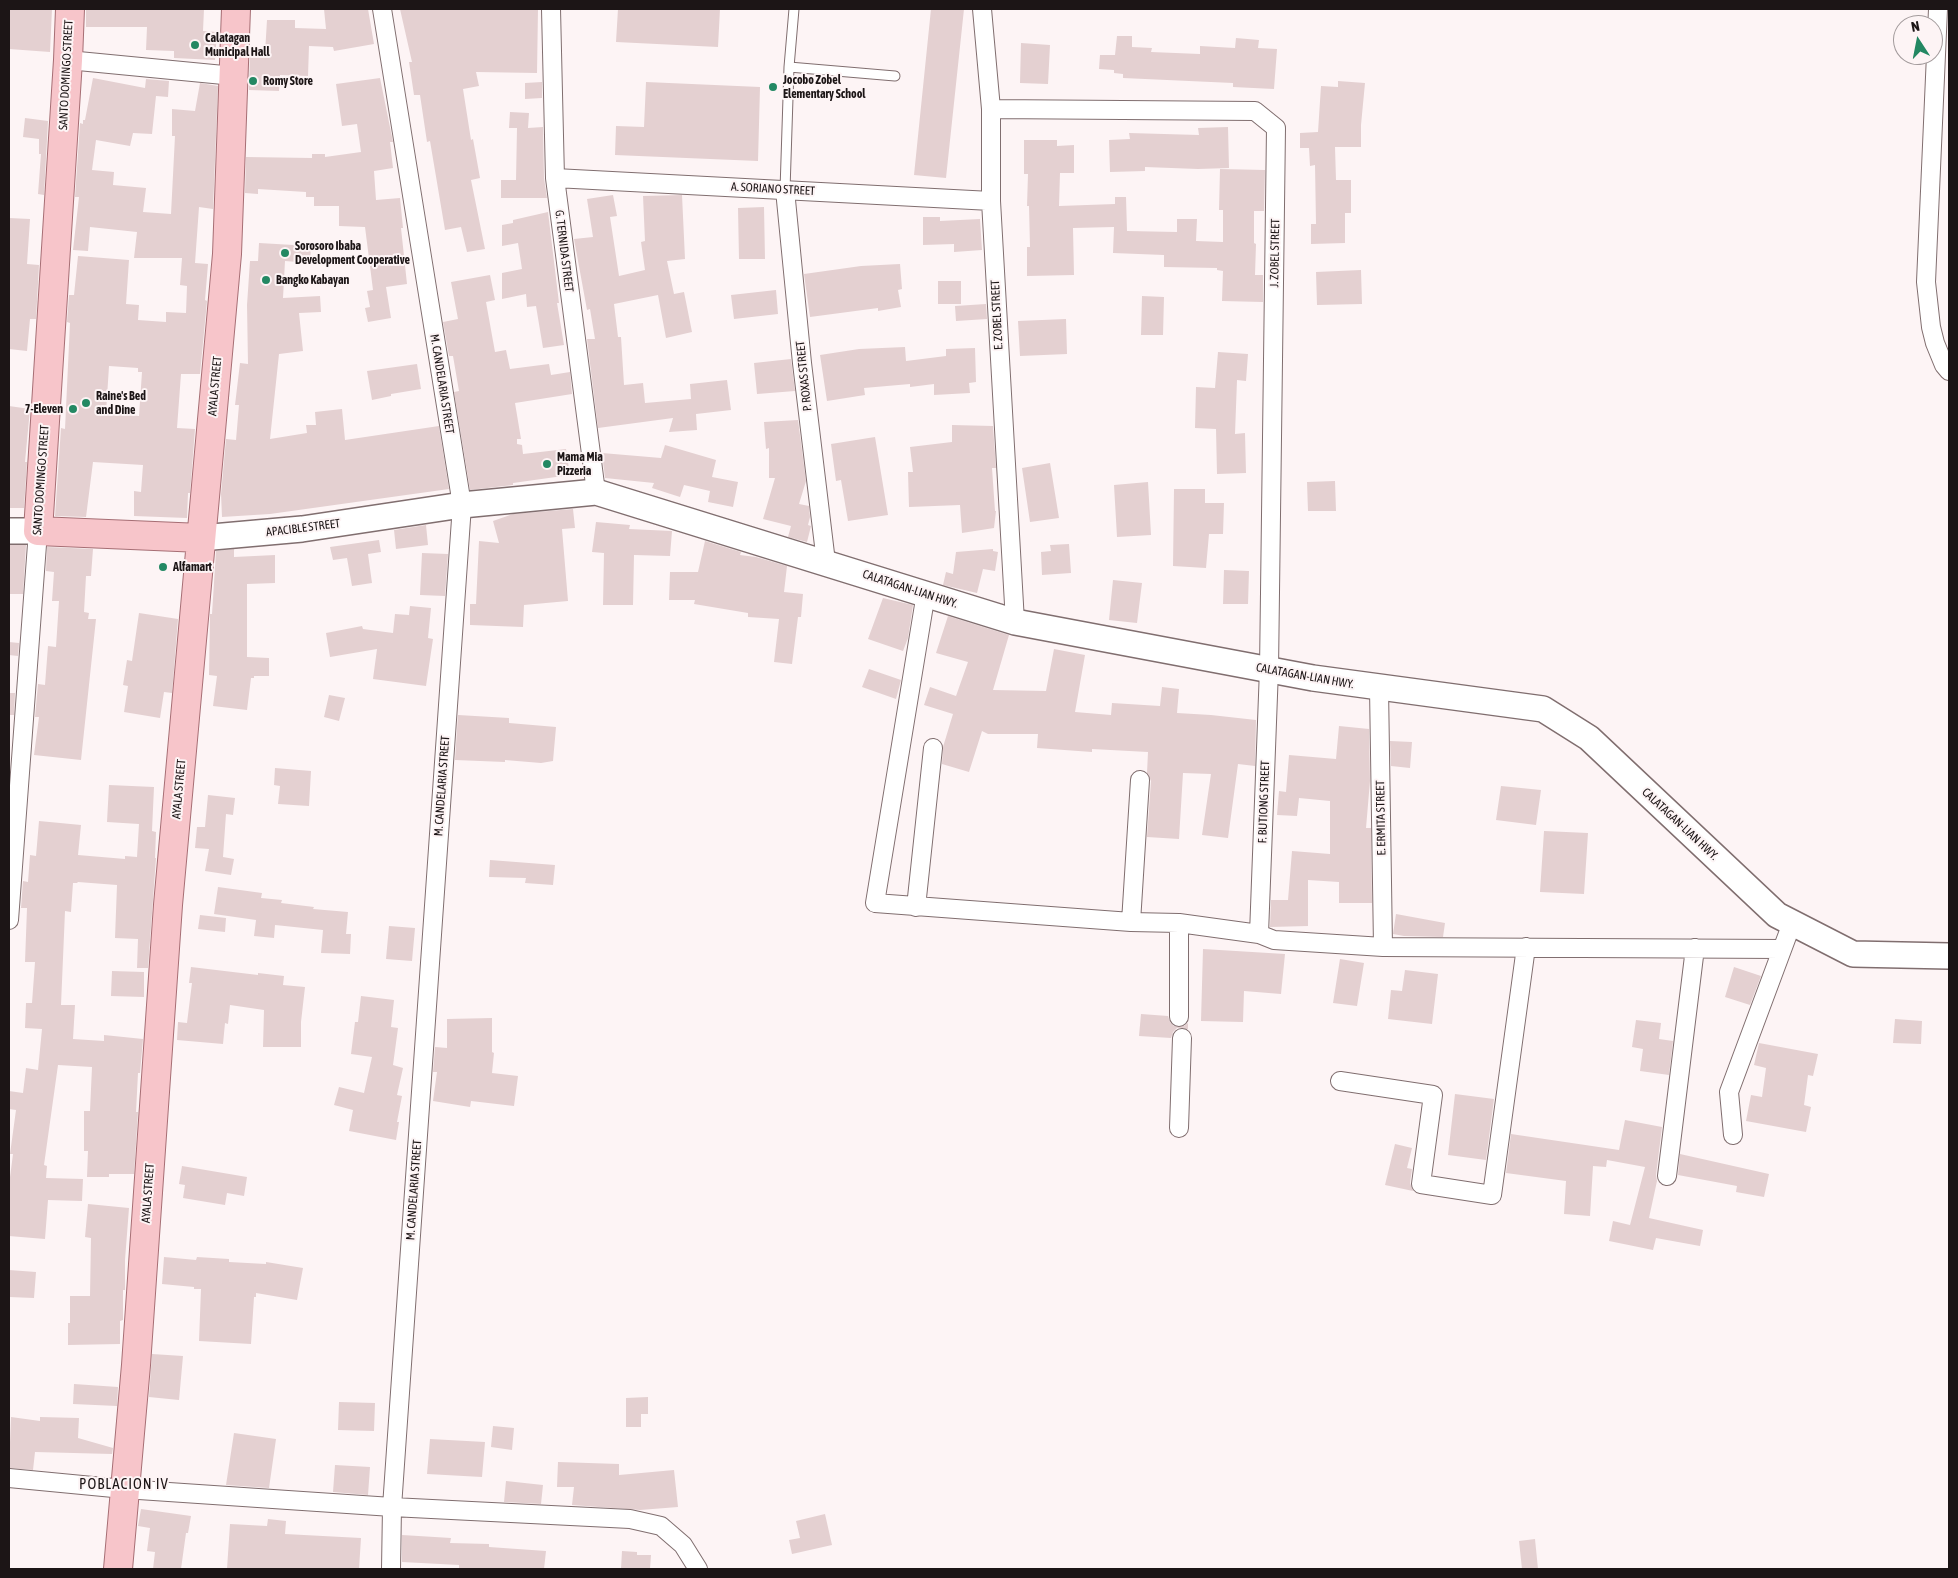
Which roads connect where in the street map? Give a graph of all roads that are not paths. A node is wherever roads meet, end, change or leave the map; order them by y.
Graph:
1 (70, 9) edge
2 (236, 9) edge
3 (382, 9) edge
4 (551, 9) edge
5 (794, 9) edge
6 (982, 9) edge
7 (1938, 9) edge
8 (68, 60) junction
9 (789, 67) junction
10 (234, 76) junction
11 (895, 76) dead end
12 (991, 109) junction
13 (555, 178) junction
14 (785, 190) junction
15 (990, 201) junction
16 (1949, 370) edge
17 (596, 492) junction
18 (462, 505) junction
19 (9, 531) edge
20 (38, 531) junction
21 (201, 538) junction
22 (826, 562) junction
23 (926, 593) junction
24 (1015, 622) junction
25 (1269, 669) junction
26 (1379, 688) junction
27 (933, 748) dead end
28 (1140, 780) dead end
29 (916, 907) junction
30 (9, 920) edge
31 (1132, 922) junction
32 (1180, 923) junction
33 (1792, 923) junction
34 (1259, 934) junction
35 (1383, 948) junction
36 (1526, 948) junction
37 (1695, 948) junction
38 (1782, 949) junction
39 (1949, 956) edge
40 (1179, 1017) dead end
41 (1182, 1038) dead end
42 (1340, 1081) dead end
43 (1179, 1128) dead end
44 (1733, 1135) dead end
45 (1667, 1176) dead end
46 (9, 1478) edge
47 (124, 1489) junction
48 (392, 1508) junction
49 (118, 1569) edge
50 (391, 1569) edge
51 (698, 1569) edge

1 - 8 main road, SANTO DOMINGO STREET
2 - 10 main road, AYALA STREET
3 - 18 street, M. CANDELARIA STREET
4 - 13 street, G. TERNIDA STREET
5 - 9 lane
6 - 12 street, E. ZOBEL STREET
7 - 16 street
8 - 10 street
8 - 20 main road, SANTO DOMINGO STREET
9 - 11 lane
9 - 14 lane
10 - 21 main road, AYALA STREET
12 - 15 street, E. ZOBEL STREET
12 - 25 street, J. ZOBEL STREET
13 - 14 street, A. SORIANO STREET
13 - 17 street, G. TERNIDA STREET
14 - 15 street, A. SORIANO STREET
14 - 22 street, P. ROXAS STREET
15 - 24 street, E. ZOBEL STREET
17 - 18 main road, APACIBLE STREET
17 - 22 main road, CALATAGAN-LIAN HWY.
18 - 21 main road, APACIBLE STREET
18 - 48 street, M. CANDELARIA STREET
19 - 20 main road, APACIBLE STREET
20 - 21 main road, APACIBLE STREET
20 - 30 street, SANTO DOMINGO STREET
21 - 47 main road, AYALA STREET
22 - 23 main road, CALATAGAN-LIAN HWY.
23 - 24 main road, CALATAGAN-LIAN HWY.
23 - 29 street
24 - 25 main road, CALATAGAN-LIAN HWY.
25 - 26 main road, CALATAGAN-LIAN HWY.
25 - 34 street, F. BUTIONG STREET
26 - 33 main road, CALATAGAN-LIAN HWY.
26 - 35 street, E. ERMITA STREET
27 - 29 street
28 - 31 street
29 - 31 street
31 - 32 street
32 - 34 street
32 - 40 street
33 - 38 street
33 - 39 main road, CALATAGAN-LIAN HWY.
34 - 35 street
35 - 36 street
36 - 37 street
36 - 42 street
37 - 38 street
37 - 45 street
38 - 44 street
41 - 43 street
46 - 47 street
47 - 48 street
47 - 49 main road, AYALA STREET
48 - 50 street, M. CANDELARIA STREET
48 - 51 street

